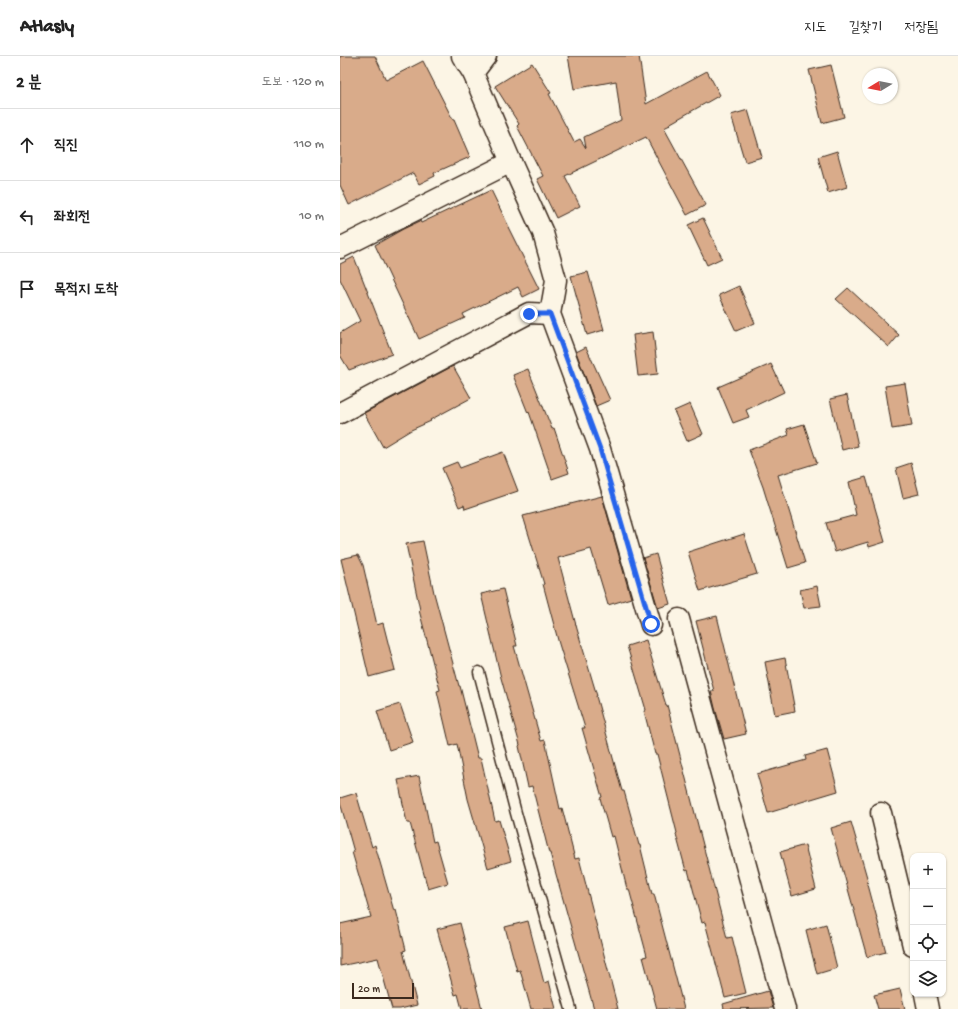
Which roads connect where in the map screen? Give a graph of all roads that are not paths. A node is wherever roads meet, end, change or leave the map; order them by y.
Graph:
1 (462, 56) edge
2 (486, 56) edge
3 (474, 73) junction
4 (511, 162) junction
5 (340, 248) edge
6 (550, 314) junction
7 (340, 413) edge
8 (679, 619) dead end
9 (651, 624) dead end
10 (479, 672) dead end
11 (881, 812) dead end
12 (910, 933) edge
13 (926, 997) edge
14 (571, 1009) edge
15 (785, 1009) edge
16 (928, 1009) edge

1 - 3 street
2 - 3 street
3 - 4 street
4 - 5 street
4 - 6 street
6 - 7 street
6 - 9 street
8 - 15 street
10 - 14 lane
11 - 12 street
13 - 16 street

